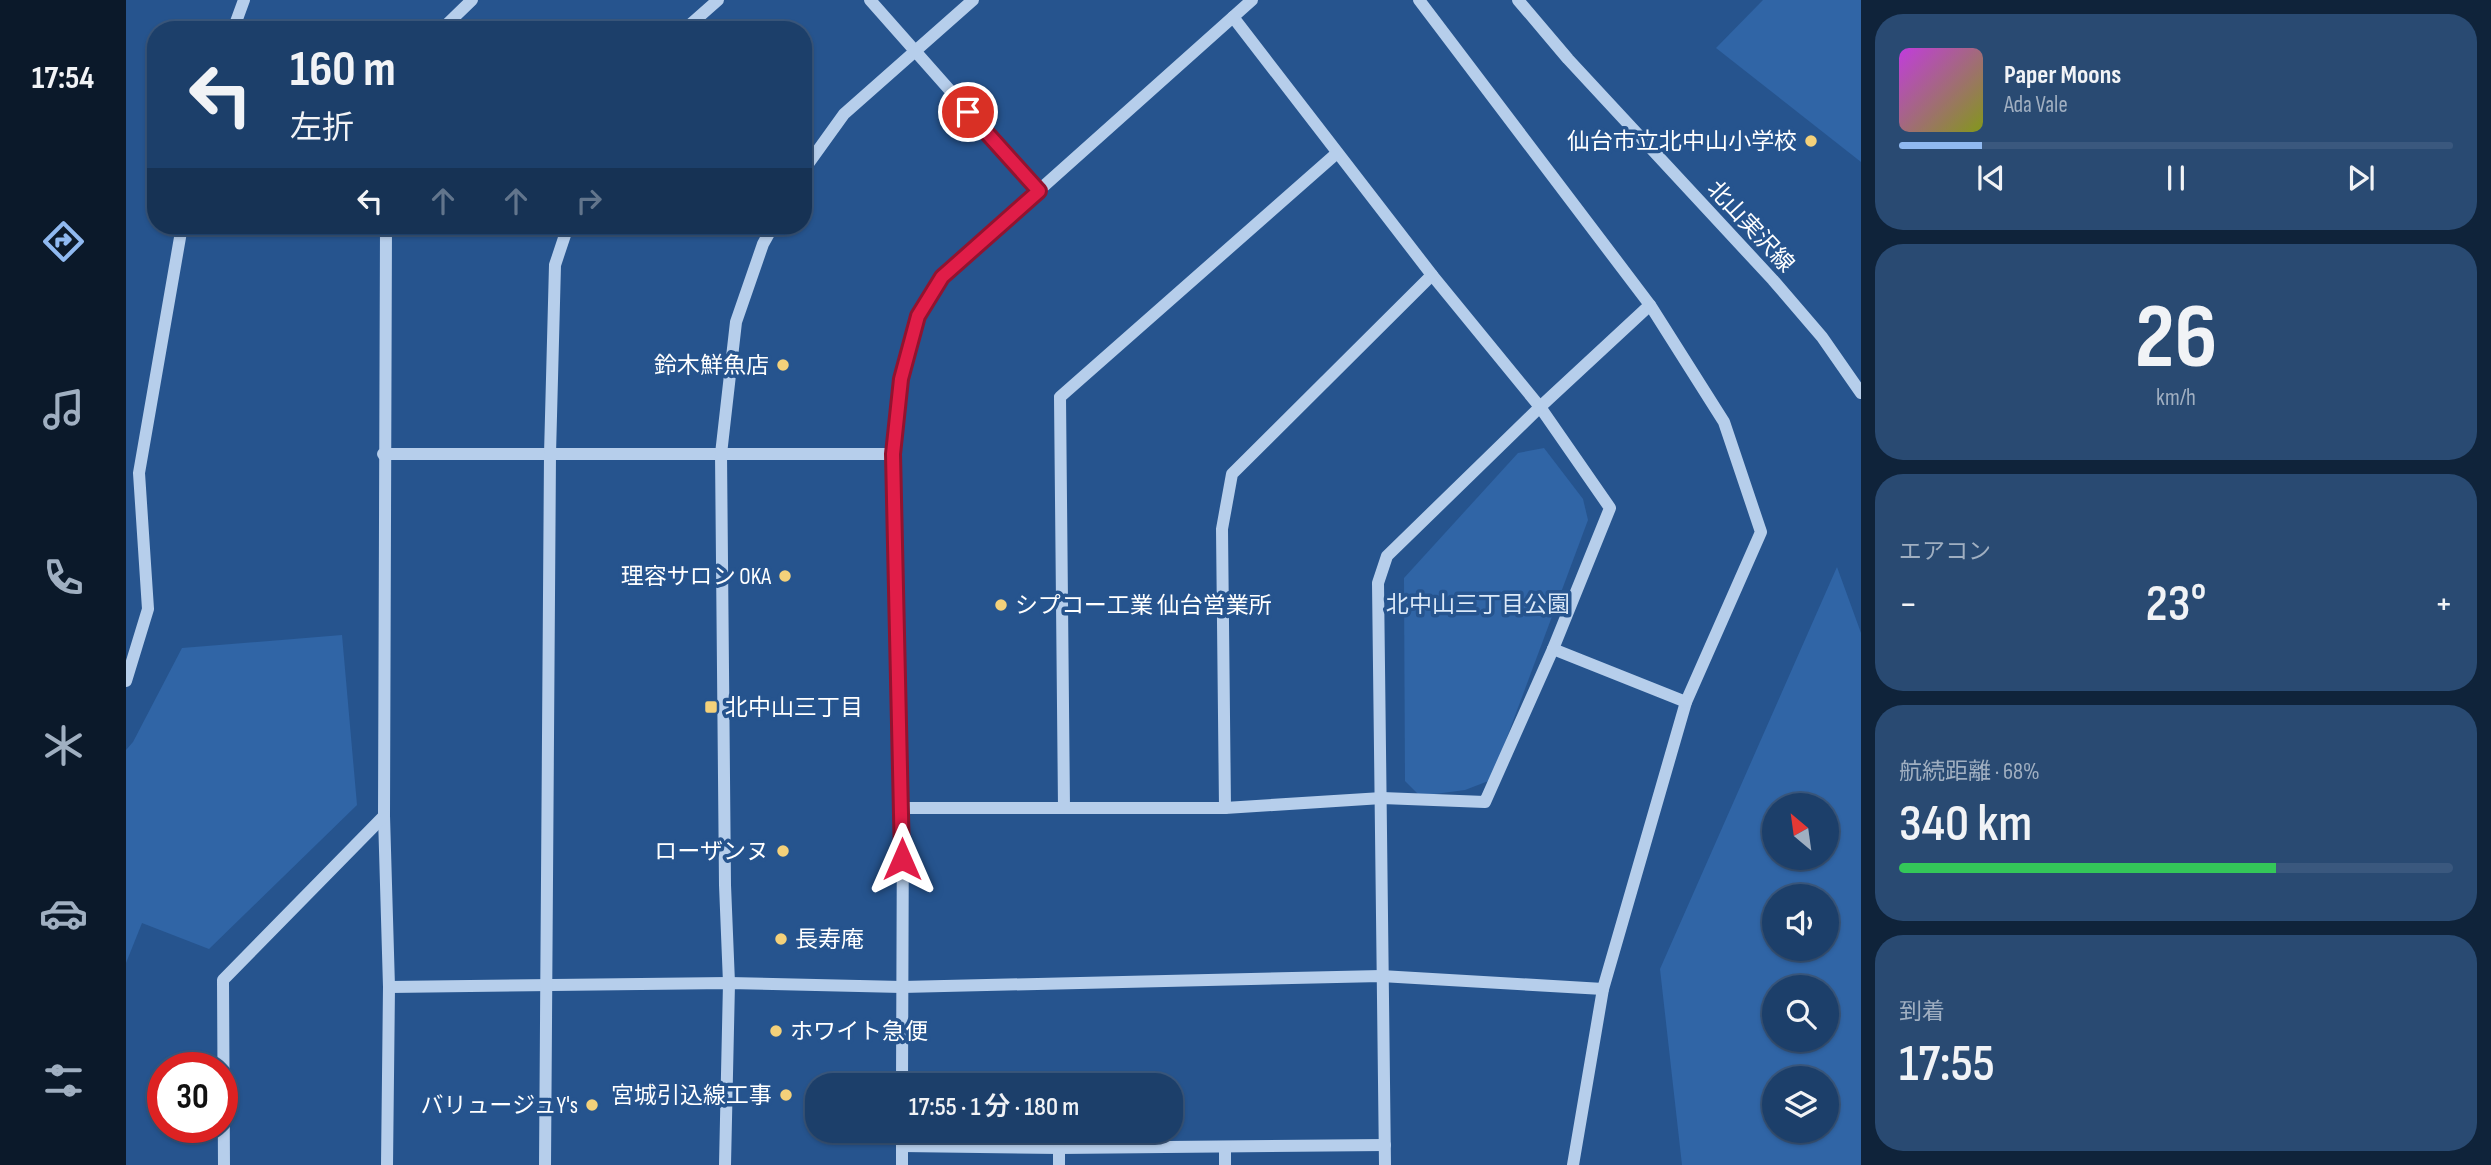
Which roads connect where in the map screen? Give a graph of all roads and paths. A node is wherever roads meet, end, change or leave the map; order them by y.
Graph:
1 (244, 0) edge
2 (472, 0) edge
3 (718, 0) edge
4 (870, 0) edge
5 (973, 0) edge
6 (1252, 0) edge
7 (1419, 0) edge
8 (1518, 0) edge
9 (1233, 17) junction
10 (236, 21) edge
11 (450, 21) edge
12 (694, 21) edge
13 (915, 52) junction
14 (1336, 153) junction
15 (812, 158) edge
16 (1039, 191) junction
17 (180, 235) edge
18 (386, 235) edge
19 (565, 235) edge
20 (768, 235) edge
21 (1432, 275) junction
22 (1650, 305) junction
23 (1861, 393) edge
24 (1540, 407) junction
25 (383, 454) junction
26 (550, 454) junction
27 (721, 454) junction
28 (893, 454) junction
29 (1553, 649) junction
30 (126, 681) edge
31 (1686, 702) junction
32 (1382, 799) junction
33 (902, 808) junction
34 (1064, 808) junction
35 (1225, 808) junction
36 (384, 816) junction
37 (1381, 976) junction
38 (729, 982) junction
39 (547, 985) junction
40 (388, 987) junction
41 (902, 987) junction
42 (1603, 989) junction
43 (902, 1073) edge
44 (1385, 1144) junction
45 (902, 1146) joint
46 (1059, 1148) junction
47 (1225, 1148) junction
48 (224, 1165) edge
49 (387, 1165) edge
50 (545, 1165) edge
51 (725, 1165) edge
52 (902, 1165) edge
53 (1059, 1165) edge
54 (1225, 1165) edge
55 (1385, 1165) edge
56 (1573, 1165) edge

1 - 10 street
2 - 11 street
3 - 12 street
4 - 13 street
5 - 13 street
6 - 9 street
7 - 22 street
8 - 23 street, 北山実沢線
9 - 14 street
9 - 16 street
13 - 15 street
13 - 16 street
14 - 21 street
14 - 34 street
16 - 28 street
17 - 30 street
18 - 25 street
19 - 26 street
20 - 27 street
21 - 24 street
21 - 35 street
22 - 24 street
22 - 31 street
24 - 29 street
24 - 32 street
25 - 26 street
25 - 36 street
26 - 27 street
26 - 39 street
27 - 28 street
27 - 38 street
28 - 33 street
29 - 31 street
29 - 32 street
31 - 42 street
32 - 35 street
32 - 37 street
33 - 34 street
33 - 41 street
34 - 35 street
36 - 40 street
36 - 48 street
37 - 41 street
37 - 42 street
37 - 44 street
38 - 39 street
38 - 41 street
38 - 51 street
39 - 40 street
39 - 50 street
40 - 49 street
41 - 43 street
42 - 56 street
44 - 47 street
44 - 55 street
45 - 46 street
45 - 52 street
46 - 47 street
46 - 53 street
47 - 54 street

